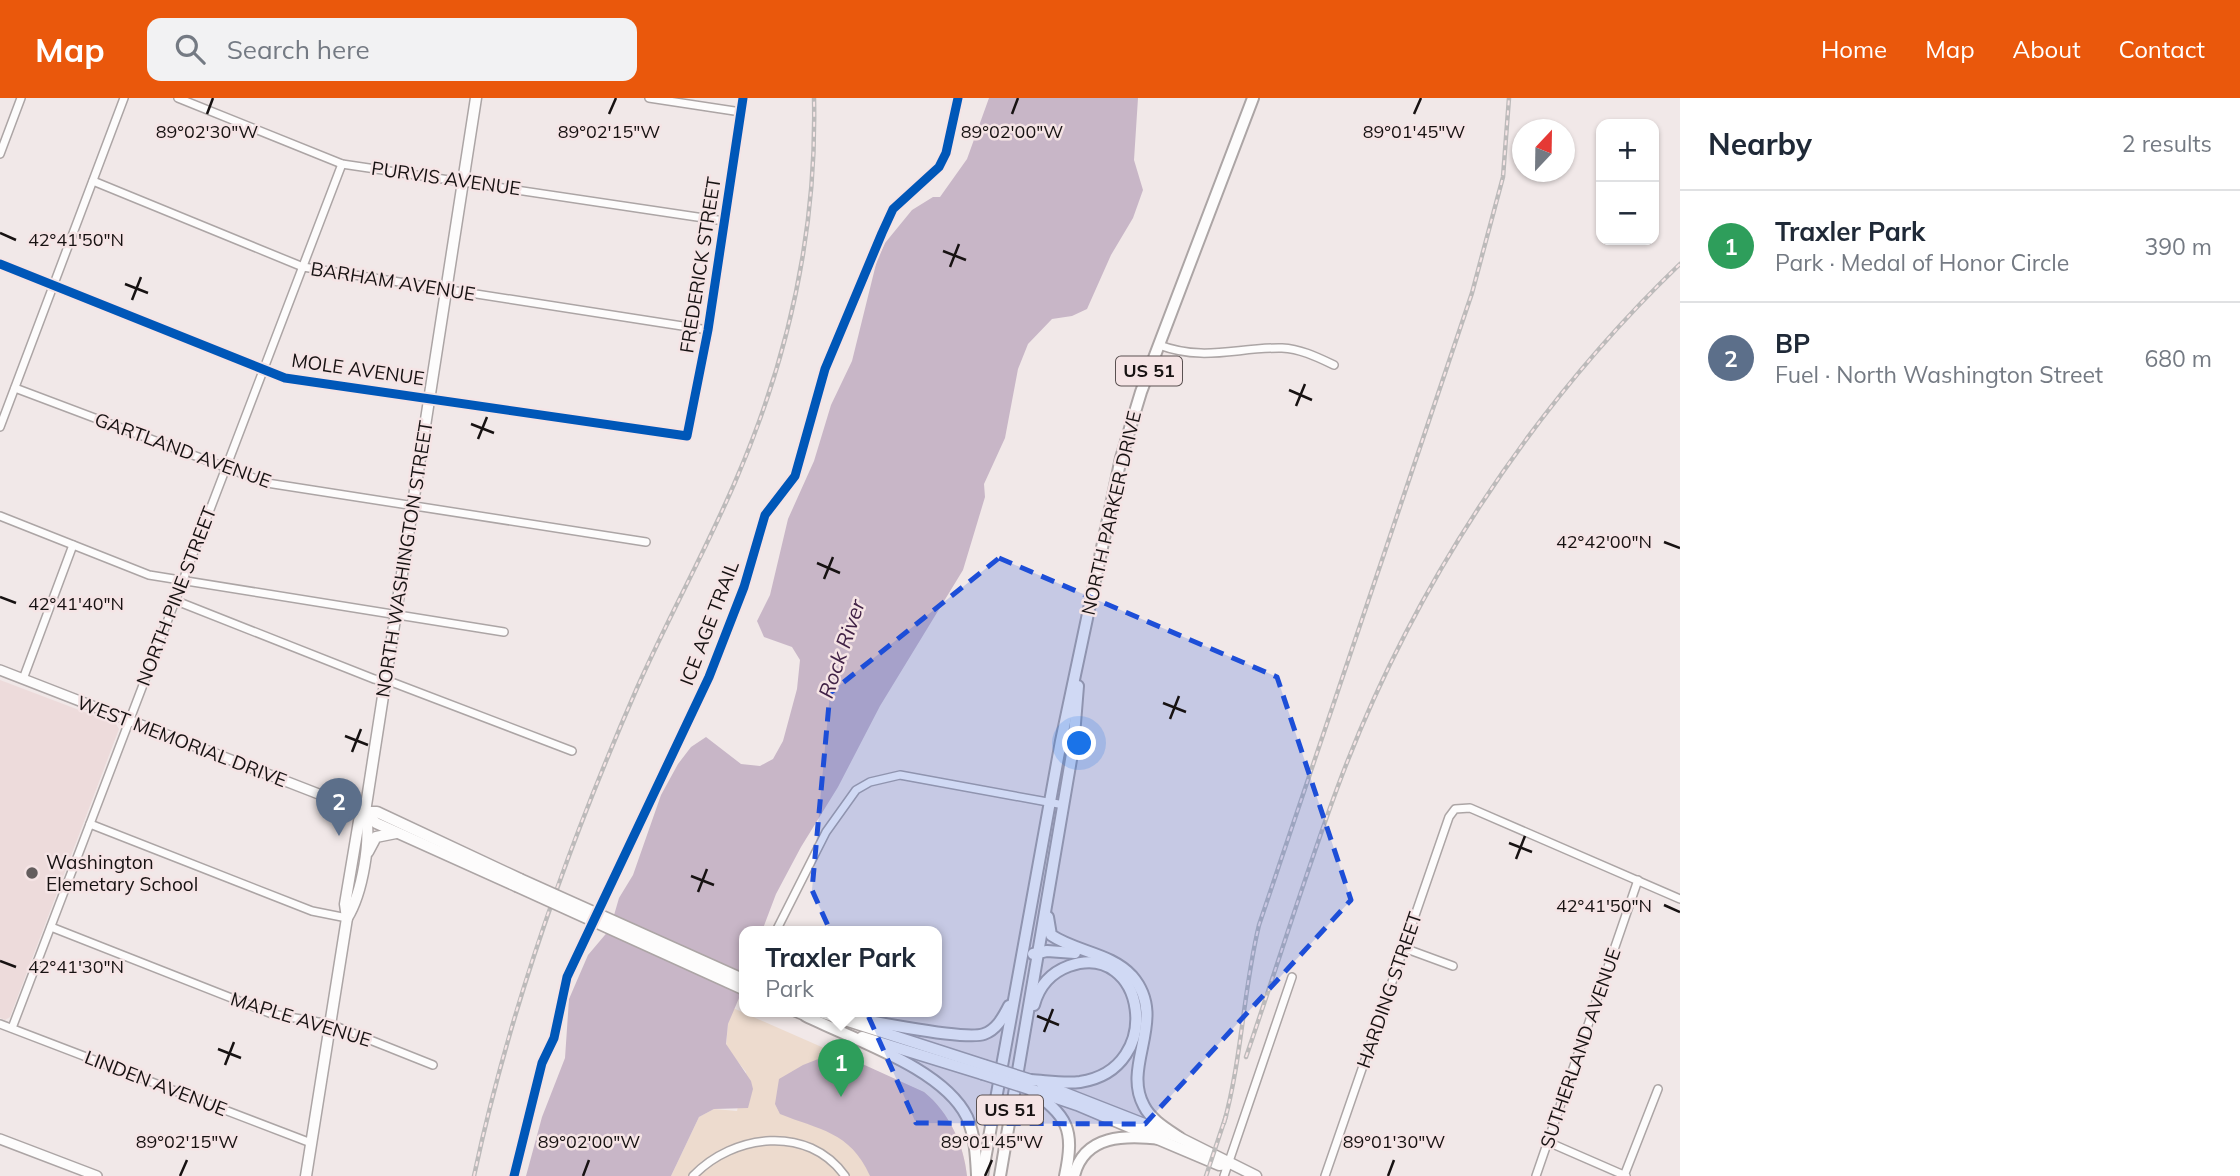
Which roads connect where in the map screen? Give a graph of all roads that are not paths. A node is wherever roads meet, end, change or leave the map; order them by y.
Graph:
1 (21, 98) edge
2 (124, 98) edge
3 (178, 98) edge
4 (476, 98) edge
5 (649, 98) edge
6 (743, 98) edge
7 (1254, 98) edge
8 (741, 112) junction
9 (0, 154) edge
10 (342, 164) junction
11 (463, 180) junction
12 (93, 181) junction
13 (724, 221) junction
14 (0, 264) edge
15 (303, 267) junction
16 (54, 284) junction
17 (446, 289) junction
18 (708, 330) junction
19 (1159, 345) junction
20 (1334, 365) dead end
21 (263, 369) junction
22 (15, 387) junction
23 (429, 397) junction
24 (0, 427) edge
25 (687, 436) joint
26 (226, 467) junction
27 (412, 506) junction
28 (0, 516) edge
29 (646, 542) dead end
30 (73, 545) junction
31 (182, 581) junction
32 (174, 600) junction
33 (395, 614) junction
34 (504, 632) dead end
35 (1079, 656) junction
36 (0, 670) edge
37 (23, 678) junction
38 (385, 681) junction
39 (128, 720) junction
40 (572, 751) dead end
41 (1049, 802) junction
42 (1063, 805) junction
43 (365, 812) junction
44 (90, 824) junction
45 (399, 833) junction
46 (361, 876) junction
47 (1638, 880) junction
48 (518, 882) junction
49 (1049, 883) junction
50 (1680, 899) edge
51 (347, 918) junction
52 (778, 926) edge
53 (51, 927) junction
54 (1404, 948) junction
55 (1037, 952) junction
56 (1099, 957) junction
57 (1453, 965) dead end
58 (1019, 966) junction
59 (739, 977) edge
60 (1292, 977) dead end
61 (739, 987) edge
62 (1013, 998) junction
63 (808, 1017) edge
64 (809, 1017) edge
65 (834, 1017) edge
66 (852, 1017) edge
67 (0, 1024) edge
68 (330, 1024) junction
69 (12, 1028) junction
70 (1022, 1044) junction
71 (433, 1065) dead end
72 (983, 1070) junction
73 (1030, 1084) junction
74 (1658, 1088) dead end
75 (1180, 1138) junction
76 (0, 1139) edge
77 (1161, 1139) junction
78 (1548, 1142) junction
79 (311, 1143) junction
80 (1228, 1164) junction
81 (77, 1172) edge
82 (97, 1176) edge
83 (306, 1176) edge
84 (693, 1176) edge
85 (845, 1176) edge
86 (980, 1176) edge
87 (999, 1176) edge
88 (1065, 1176) edge
89 (1074, 1176) edge
90 (1224, 1176) edge
91 (1256, 1176) edge
92 (1325, 1176) edge
93 (1536, 1176) edge
94 (1625, 1176) edge

1 - 9 street
2 - 12 street
3 - 10 street, PURVIS AVENUE
4 - 11 main road, NORTH WASHINGTON STREET
5 - 8 street
6 - 8 street, FREDERICK STREET
7 - 19 main road, NORTH PARKER DRIVE / US 51
8 - 13 street, FREDERICK STREET
10 - 11 street, PURVIS AVENUE
10 - 15 street, NORTH PINE STREET
11 - 13 street, PURVIS AVENUE
11 - 17 main road, NORTH WASHINGTON STREET
12 - 15 street, BARHAM AVENUE
12 - 16 street
13 - 18 street, FREDERICK STREET
14 - 16 street, MOLE AVENUE
15 - 17 street, BARHAM AVENUE
15 - 21 street, NORTH PINE STREET
16 - 21 street, MOLE AVENUE
16 - 22 street
17 - 18 street, BARHAM AVENUE
17 - 23 main road, NORTH WASHINGTON STREET
18 - 25 street, FREDERICK STREET
19 - 20 street
19 - 35 main road, NORTH PARKER DRIVE / US 51
21 - 23 street, MOLE AVENUE
21 - 26 street, NORTH PINE STREET
22 - 24 street
22 - 26 street, GARTLAND AVENUE
23 - 25 street, MOLE AVENUE
23 - 27 main road, NORTH WASHINGTON STREET
26 - 27 street, GARTLAND AVENUE
26 - 31 street, NORTH PINE STREET
27 - 29 street, GARTLAND AVENUE
27 - 33 main road, NORTH WASHINGTON STREET
28 - 30 street
30 - 31 street
30 - 37 street
31 - 32 street, NORTH PINE STREET
31 - 33 street
32 - 38 street
32 - 39 street, NORTH PINE STREET
33 - 34 street
33 - 38 main road, NORTH WASHINGTON STREET
35 - 41 main road, NORTH PARKER DRIVE / US 51
35 - 42 main road, NORTH PARKER DRIVE / US 51
36 - 37 street, WEST MEMORIAL DRIVE
37 - 39 street, WEST MEMORIAL DRIVE
38 - 40 street
38 - 43 main road, NORTH WASHINGTON STREET
39 - 43 street, WEST MEMORIAL DRIVE
39 - 44 street, NORTH PINE STREET
41 - 42 street
41 - 52 street
41 - 58 main road, NORTH PARKER DRIVE / US 51
42 - 49 main road, NORTH PARKER DRIVE / US 51
43 - 45 main road, WEST MEMORIAL DRIVE
43 - 46 main road, NORTH WASHINGTON STREET
43 - 48 main road, WEST MEMORIAL DRIVE
43 - 51 main road, NORTH WASHINGTON STREET
44 - 51 street
44 - 53 street, NORTH PINE STREET
45 - 46 main road
45 - 48 main road, WEST MEMORIAL DRIVE
46 - 51 main road, NORTH WASHINGTON STREET
47 - 50 street
47 - 54 street, HARDING STREET
47 - 78 street, SUTHERLAND AVENUE
48 - 59 main road, bridge
48 - 61 main road, bridge
49 - 55 main road, NORTH PARKER DRIVE / US 51
49 - 56 main road
51 - 68 main road, NORTH WASHINGTON STREET
53 - 68 street, MAPLE AVENUE
53 - 69 street, NORTH PINE STREET
54 - 57 street
54 - 92 street, HARDING STREET
55 - 56 main road
55 - 58 main road
55 - 70 main road, NORTH PARKER DRIVE / US 51
56 - 75 main road
58 - 62 main road, NORTH PARKER DRIVE / US 51
60 - 80 street
62 - 66 main road
62 - 86 main road, NORTH PARKER DRIVE / US 51
63 - 86 main road
64 - 72 main road
65 - 72 main road
67 - 69 street, LINDEN AVENUE
68 - 71 street, MAPLE AVENUE
68 - 79 main road, NORTH WASHINGTON STREET
69 - 79 street, LINDEN AVENUE
70 - 73 main road
70 - 87 main road, NORTH PARKER DRIVE / US 51
72 - 73 main road, bridge
73 - 75 main road
73 - 77 main road
73 - 88 main road
74 - 94 street
75 - 80 main road
76 - 81 street
77 - 80 main road
77 - 89 main road
78 - 93 street, SUTHERLAND AVENUE
78 - 94 street
79 - 83 main road, NORTH WASHINGTON STREET
80 - 90 street
80 - 91 main road
81 - 82 street
84 - 85 street

